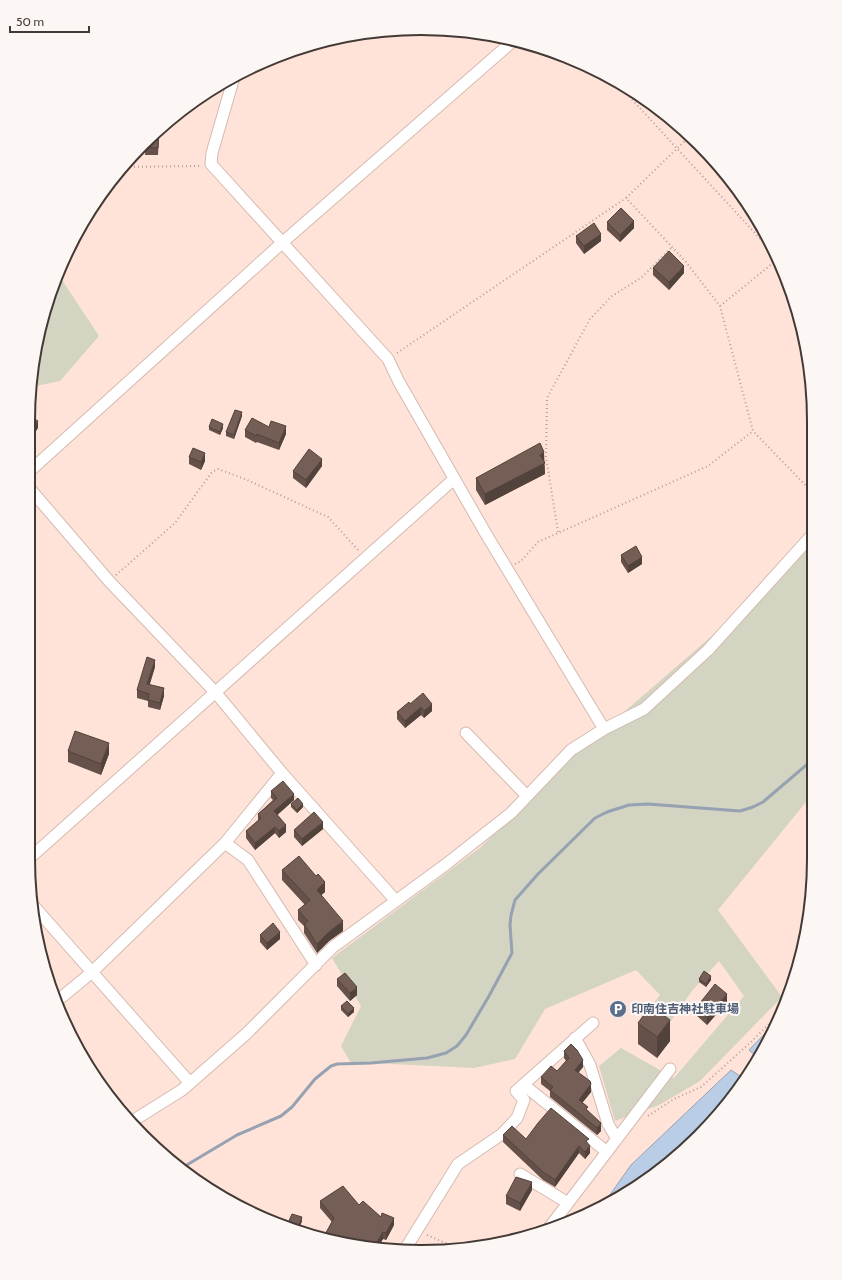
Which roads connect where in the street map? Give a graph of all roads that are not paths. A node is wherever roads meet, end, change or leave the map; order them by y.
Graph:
1 (508, 45) edge
2 (232, 85) edge
3 (283, 242) junction
4 (35, 466) edge
5 (454, 479) junction
6 (35, 495) edge
7 (807, 541) edge
8 (216, 693) junction
9 (604, 729) junction
10 (466, 733) dead end
11 (282, 773) junction
12 (527, 796) junction
13 (225, 843) junction
14 (35, 853) edge
15 (396, 901) junction
16 (38, 912) edge
17 (316, 965) junction
18 (91, 972) junction
19 (61, 998) edge
20 (593, 1023) dead end
21 (576, 1038) junction
22 (670, 1069) dead end
23 (190, 1084) junction
24 (524, 1085) junction
25 (136, 1119) edge
26 (617, 1139) junction
27 (607, 1152) junction
28 (520, 1174) dead end
29 (568, 1202) junction
30 (554, 1222) edge
31 (408, 1244) edge

1 - 3 street
2 - 3 street
3 - 4 street
3 - 5 street
5 - 8 street
5 - 9 street
6 - 8 street
7 - 9 street
8 - 11 street
8 - 14 street
9 - 12 street
10 - 12 street
11 - 13 street
11 - 15 street
12 - 15 street
13 - 17 street
13 - 18 street
15 - 17 street
16 - 18 street
17 - 23 street
18 - 19 street
18 - 23 street
20 - 21 street
21 - 24 street
21 - 26 street
22 - 26 street
23 - 25 street
24 - 27 street
24 - 31 street
26 - 27 street
27 - 29 street
28 - 29 street
29 - 30 street

